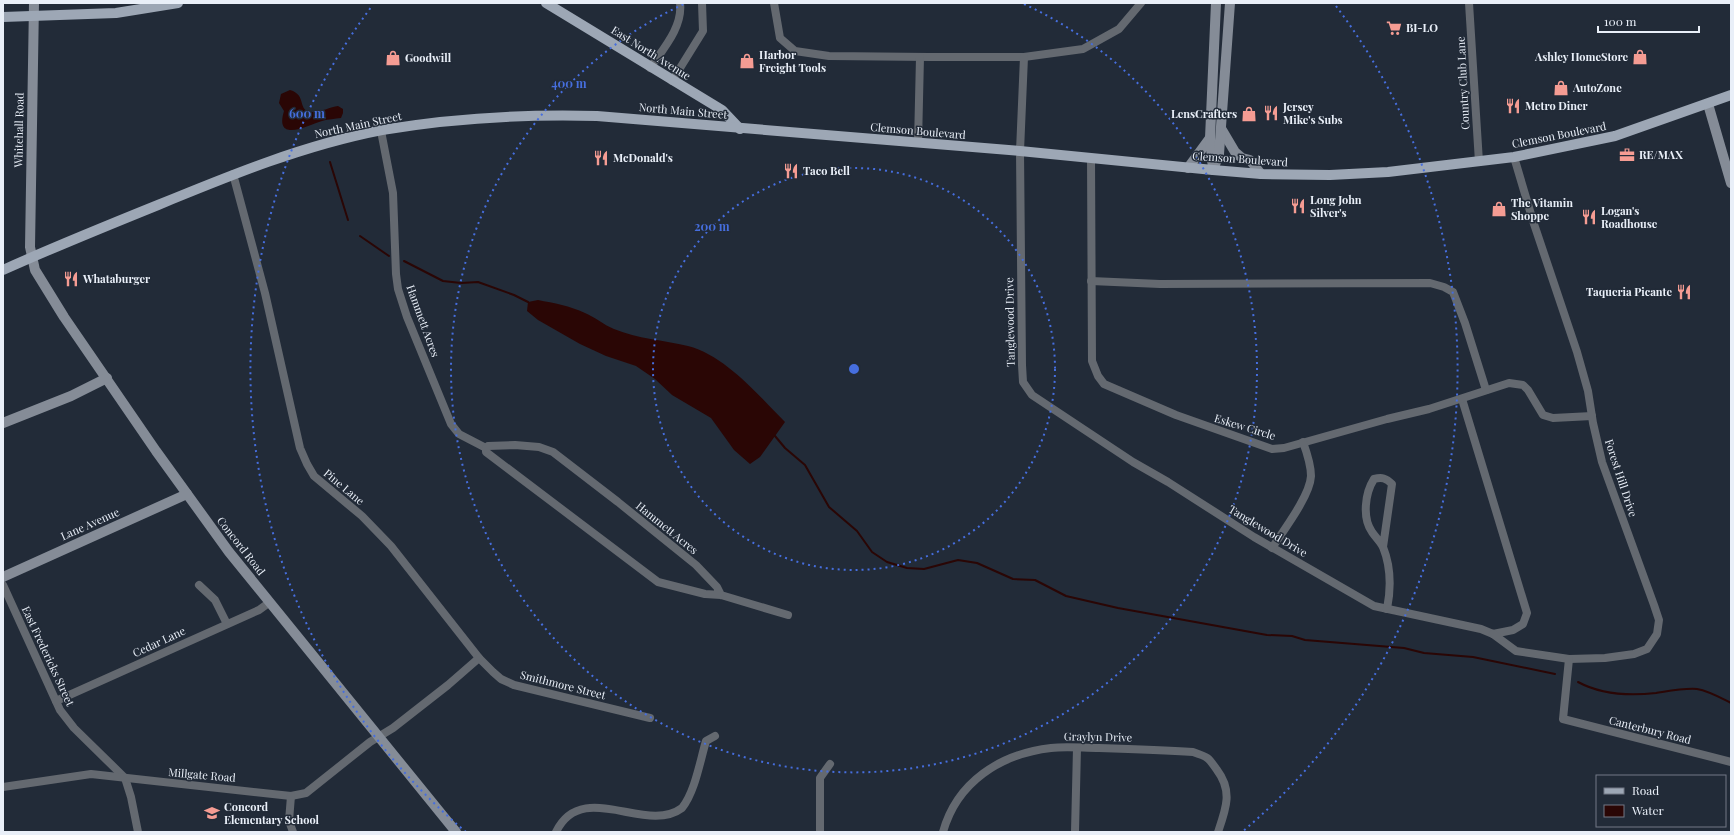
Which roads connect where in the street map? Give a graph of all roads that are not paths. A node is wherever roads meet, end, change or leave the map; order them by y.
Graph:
1 (34, 3) edge
2 (178, 3) edge
3 (546, 3) edge
4 (680, 3) edge
5 (702, 3) edge
6 (774, 3) edge
7 (1141, 3) edge
8 (1216, 3) edge
9 (1230, 3) edge
10 (1470, 3) edge
11 (3, 17) edge
12 (33, 17) junction
13 (920, 57) junction
14 (1024, 57) junction
15 (650, 68) junction
16 (672, 81) junction
17 (1731, 95) edge
18 (1708, 104) junction
19 (740, 129) junction
20 (1222, 130) junction
21 (381, 131) junction
22 (1210, 138) junction
23 (918, 143) junction
24 (1020, 151) junction
25 (1514, 157) junction
26 (1091, 158) junction
27 (1479, 162) junction
28 (1188, 168) junction
29 (1213, 170) junction
30 (233, 174) junction
31 (1261, 174) junction
32 (1731, 183) edge
33 (31, 257) junction
34 (3, 270) edge
35 (1091, 281) junction
36 (107, 378) junction
37 (1486, 390) junction
38 (1462, 399) junction
39 (1592, 416) junction
40 (3, 423) edge
41 (1303, 442) junction
42 (486, 448) junction
43 (187, 494) junction
44 (1383, 547) junction
45 (1272, 548) junction
46 (3, 577) edge
47 (3, 585) edge
48 (199, 585) dead end
49 (721, 595) junction
50 (270, 602) junction
51 (1387, 609) junction
52 (788, 615) dead end
53 (227, 624) junction
54 (1493, 634) junction
55 (480, 658) junction
56 (1569, 659) junction
57 (56, 701) junction
58 (650, 718) dead end
59 (715, 736) dead end
60 (380, 737) junction
61 (1077, 748) junction
62 (1731, 762) edge
63 (830, 764) dead end
64 (125, 778) junction
65 (3, 787) edge
66 (291, 796) junction
67 (138, 832) edge
68 (293, 832) edge
69 (456, 832) edge
70 (556, 832) edge
71 (820, 832) edge
72 (943, 832) edge
73 (1076, 832) edge
74 (1218, 832) edge

1 - 12 street, Whitehall Road
2 - 12 main road
3 - 15 main road, East North Avenue
4 - 15 street
5 - 16 street
6 - 13 street
7 - 14 street
8 - 22 street
9 - 20 street
10 - 27 street, Country Club Lane
11 - 12 main road
12 - 33 street, Whitehall Road
13 - 14 street
13 - 23 street
14 - 24 street, Tanglewood Drive
15 - 16 main road, East North Avenue
16 - 19 main road, East North Avenue
17 - 18 main road, Clemson Boulevard
18 - 25 main road, Clemson Boulevard
18 - 32 street
19 - 21 main road, North Main Street
19 - 23 main road, Clemson Boulevard
20 - 29 street
20 - 31 street
21 - 30 main road, North Main Street
21 - 42 street, Hammett Acres
22 - 28 street
22 - 29 street
23 - 24 main road, Clemson Boulevard
24 - 26 main road, Clemson Boulevard
24 - 45 street, Tanglewood Drive
25 - 27 main road, Clemson Boulevard
25 - 39 street, Forest Hill Drive
26 - 28 main road, Clemson Boulevard
26 - 35 street, Eskew Circle
27 - 31 main road, Clemson Boulevard
28 - 29 main road, Clemson Boulevard
29 - 31 main road, Clemson Boulevard
30 - 33 main road, North Main Street
30 - 55 street, Pine Lane
33 - 34 main road, North Main Street
33 - 36 street, Concord Road
35 - 37 street
35 - 41 street, Eskew Circle
36 - 40 street
36 - 43 street, Concord Road
37 - 38 street, Eskew Circle
37 - 39 street, Eskew Circle
38 - 41 street, Eskew Circle
38 - 54 street
39 - 56 street, Forest Hill Drive
41 - 45 street
42 - 49 street, Hammett Acres
42 - 49 street, Hammett Acres
43 - 46 street, Lane Avenue
43 - 50 street, Concord Road
44 - 44 street
44 - 51 street
45 - 51 street, Tanglewood Drive
47 - 57 street, East Fredericks Street
48 - 53 street
49 - 52 street, Hammett Acres
50 - 53 street, Cedar Lane
50 - 60 street, Concord Road
51 - 54 street, Tanglewood Drive
53 - 57 street, Cedar Lane
54 - 56 street, Forest Hill Drive
55 - 58 street, Smithmore Street
55 - 60 street
56 - 62 street, Canterbury Road
57 - 64 street, East Fredericks Street
59 - 70 street
60 - 66 street, Millgate Road
60 - 69 street, Concord Road
61 - 72 street, Graylyn Drive
61 - 73 street
61 - 74 street, Graylyn Drive
63 - 71 street
64 - 65 street, Millgate Road
64 - 66 street, Millgate Road
64 - 67 street, East Fredericks Street
66 - 68 street

